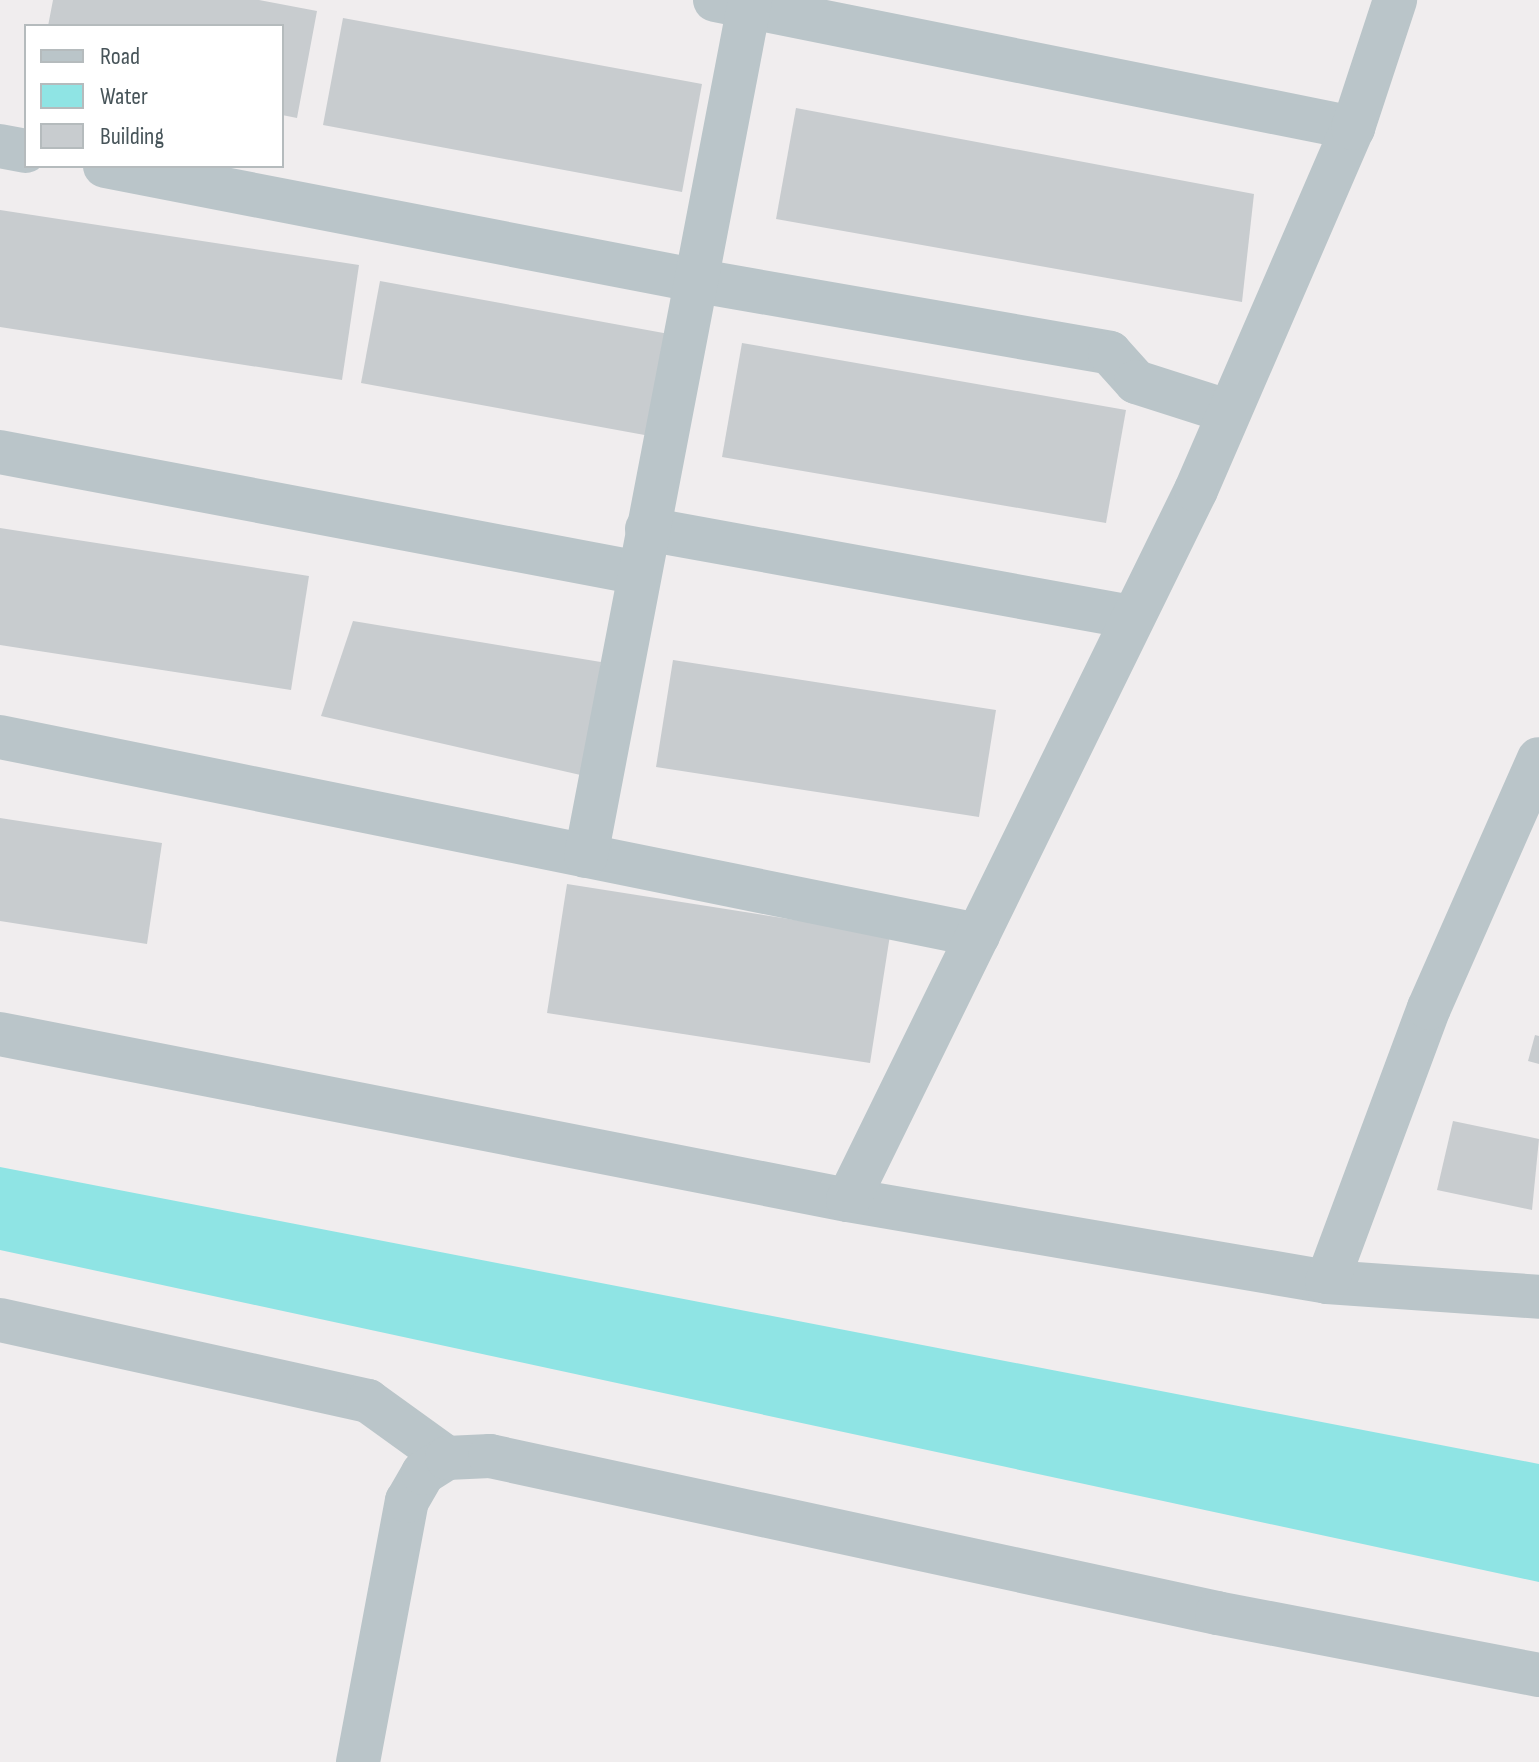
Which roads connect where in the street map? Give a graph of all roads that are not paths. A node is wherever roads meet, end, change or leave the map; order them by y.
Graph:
1 (1395, 0) edge
2 (738, 2) edge
3 (1353, 128) junction
4 (0, 146) edge
5 (24, 151) edge
6 (115, 168) edge
7 (699, 281) junction
8 (1227, 411) junction
9 (0, 452) edge
10 (647, 529) junction
11 (639, 573) junction
12 (1132, 617) junction
13 (0, 737) edge
14 (1539, 759) edge
15 (586, 856) junction
16 (978, 935) junction
17 (0, 1034) edge
18 (848, 1200) junction
19 (1327, 1282) junction
20 (1539, 1297) edge
21 (0, 1320) edge
22 (447, 1458) junction
23 (1539, 1675) edge
24 (358, 1762) edge

1 - 3 street
2 - 3 street
2 - 7 street
3 - 8 street
4 - 5 street
6 - 7 street
7 - 8 street
7 - 10 street
8 - 12 street
9 - 11 street
10 - 11 street
10 - 12 street
11 - 15 street
12 - 16 street
13 - 15 street
14 - 19 street
15 - 16 street
16 - 18 street
17 - 18 street
18 - 19 street
19 - 20 street
21 - 22 street
22 - 23 street
22 - 24 street

